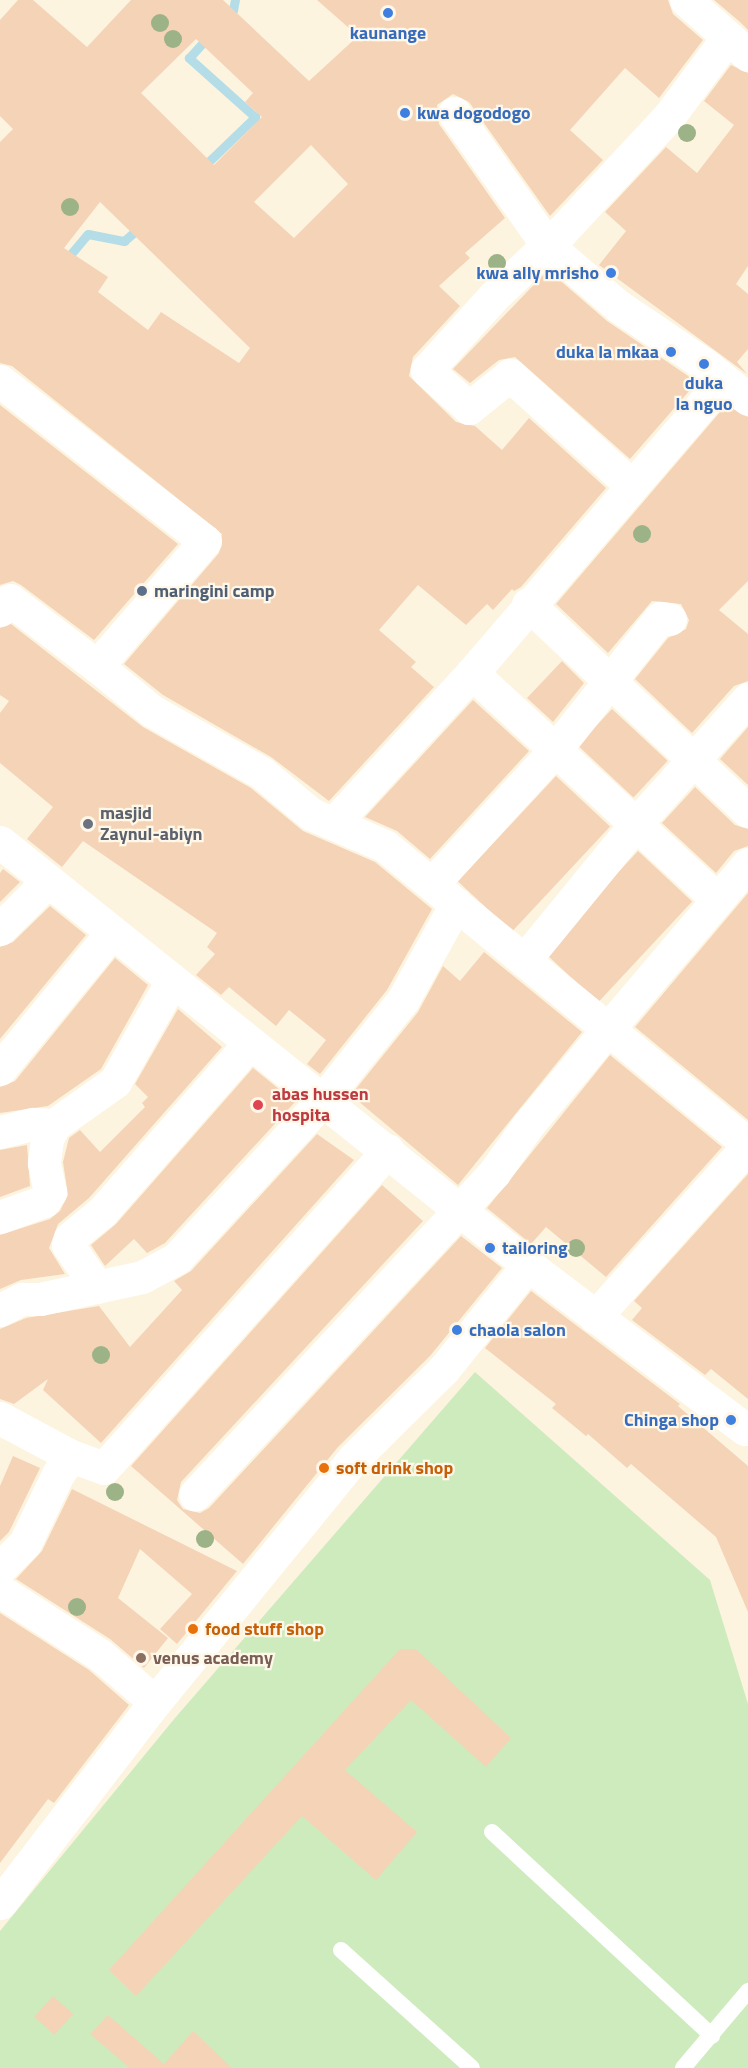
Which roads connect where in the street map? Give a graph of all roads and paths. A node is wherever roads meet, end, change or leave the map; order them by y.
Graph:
1 (686, 0) edge
2 (738, 46) edge
3 (454, 113) dead end
4 (547, 245) junction
5 (0, 381) edge
6 (736, 390) edge
7 (631, 485) junction
8 (528, 604) junction
9 (0, 610) edge
10 (670, 619) dead end
11 (97, 666) junction
12 (472, 673) junction
13 (610, 681) junction
14 (748, 699) edge
15 (555, 750) junction
16 (693, 760) junction
17 (748, 811) edge
18 (334, 823) junction
19 (634, 826) junction
20 (0, 842) edge
21 (748, 864) edge
22 (48, 881) junction
23 (444, 894) junction
24 (717, 899) junction
25 (0, 929) edge
26 (112, 932) junction
27 (526, 958) junction
28 (172, 981) junction
29 (608, 1029) junction
30 (250, 1043) junction
31 (0, 1069) edge
32 (322, 1101) junction
33 (54, 1125) junction
34 (0, 1132) edge
35 (748, 1145) edge
36 (388, 1150) junction
37 (461, 1209) junction
38 (0, 1217) edge
39 (528, 1266) junction
40 (97, 1287) junction
41 (0, 1310) edge
42 (595, 1317) junction
43 (0, 1418) edge
44 (747, 1429) edge
45 (71, 1456) junction
46 (195, 1495) dead end
47 (0, 1568) edge
48 (0, 1591) edge
49 (155, 1701) junction
50 (492, 1832) dead end
51 (0, 1903) edge
52 (341, 1950) dead end
53 (748, 1991) edge
54 (712, 2036) junction
55 (458, 2055) junction
56 (446, 2068) edge
57 (472, 2068) edge
58 (683, 2068) edge

1 - 2 street
2 - 4 street
3 - 4 street
4 - 6 street
4 - 7 street
5 - 11 street
6 - 7 street
7 - 8 street
8 - 12 street
8 - 13 street
9 - 11 street
10 - 13 street
11 - 18 street
12 - 15 street
12 - 18 street
13 - 15 street
13 - 16 street
14 - 16 street
15 - 19 street
15 - 23 street
16 - 17 street
16 - 19 street
18 - 23 street
19 - 24 street
19 - 27 street
20 - 22 street
21 - 24 street
22 - 25 street
22 - 26 street
23 - 27 street
23 - 32 street
24 - 29 street
26 - 28 street
26 - 31 street
27 - 29 street
28 - 30 street
28 - 33 street
29 - 35 street
29 - 37 street
30 - 32 street
30 - 40 street
32 - 36 street
32 - 40 street
33 - 34 street
33 - 38 street
35 - 42 street
36 - 37 street
36 - 45 street
37 - 39 street
37 - 46 street
39 - 42 street
39 - 49 street
40 - 41 street
42 - 44 street
43 - 45 street
45 - 47 street
48 - 49 street
49 - 51 street
50 - 54 lane
52 - 55 lane
53 - 54 lane
54 - 58 lane
55 - 56 lane
55 - 57 lane

